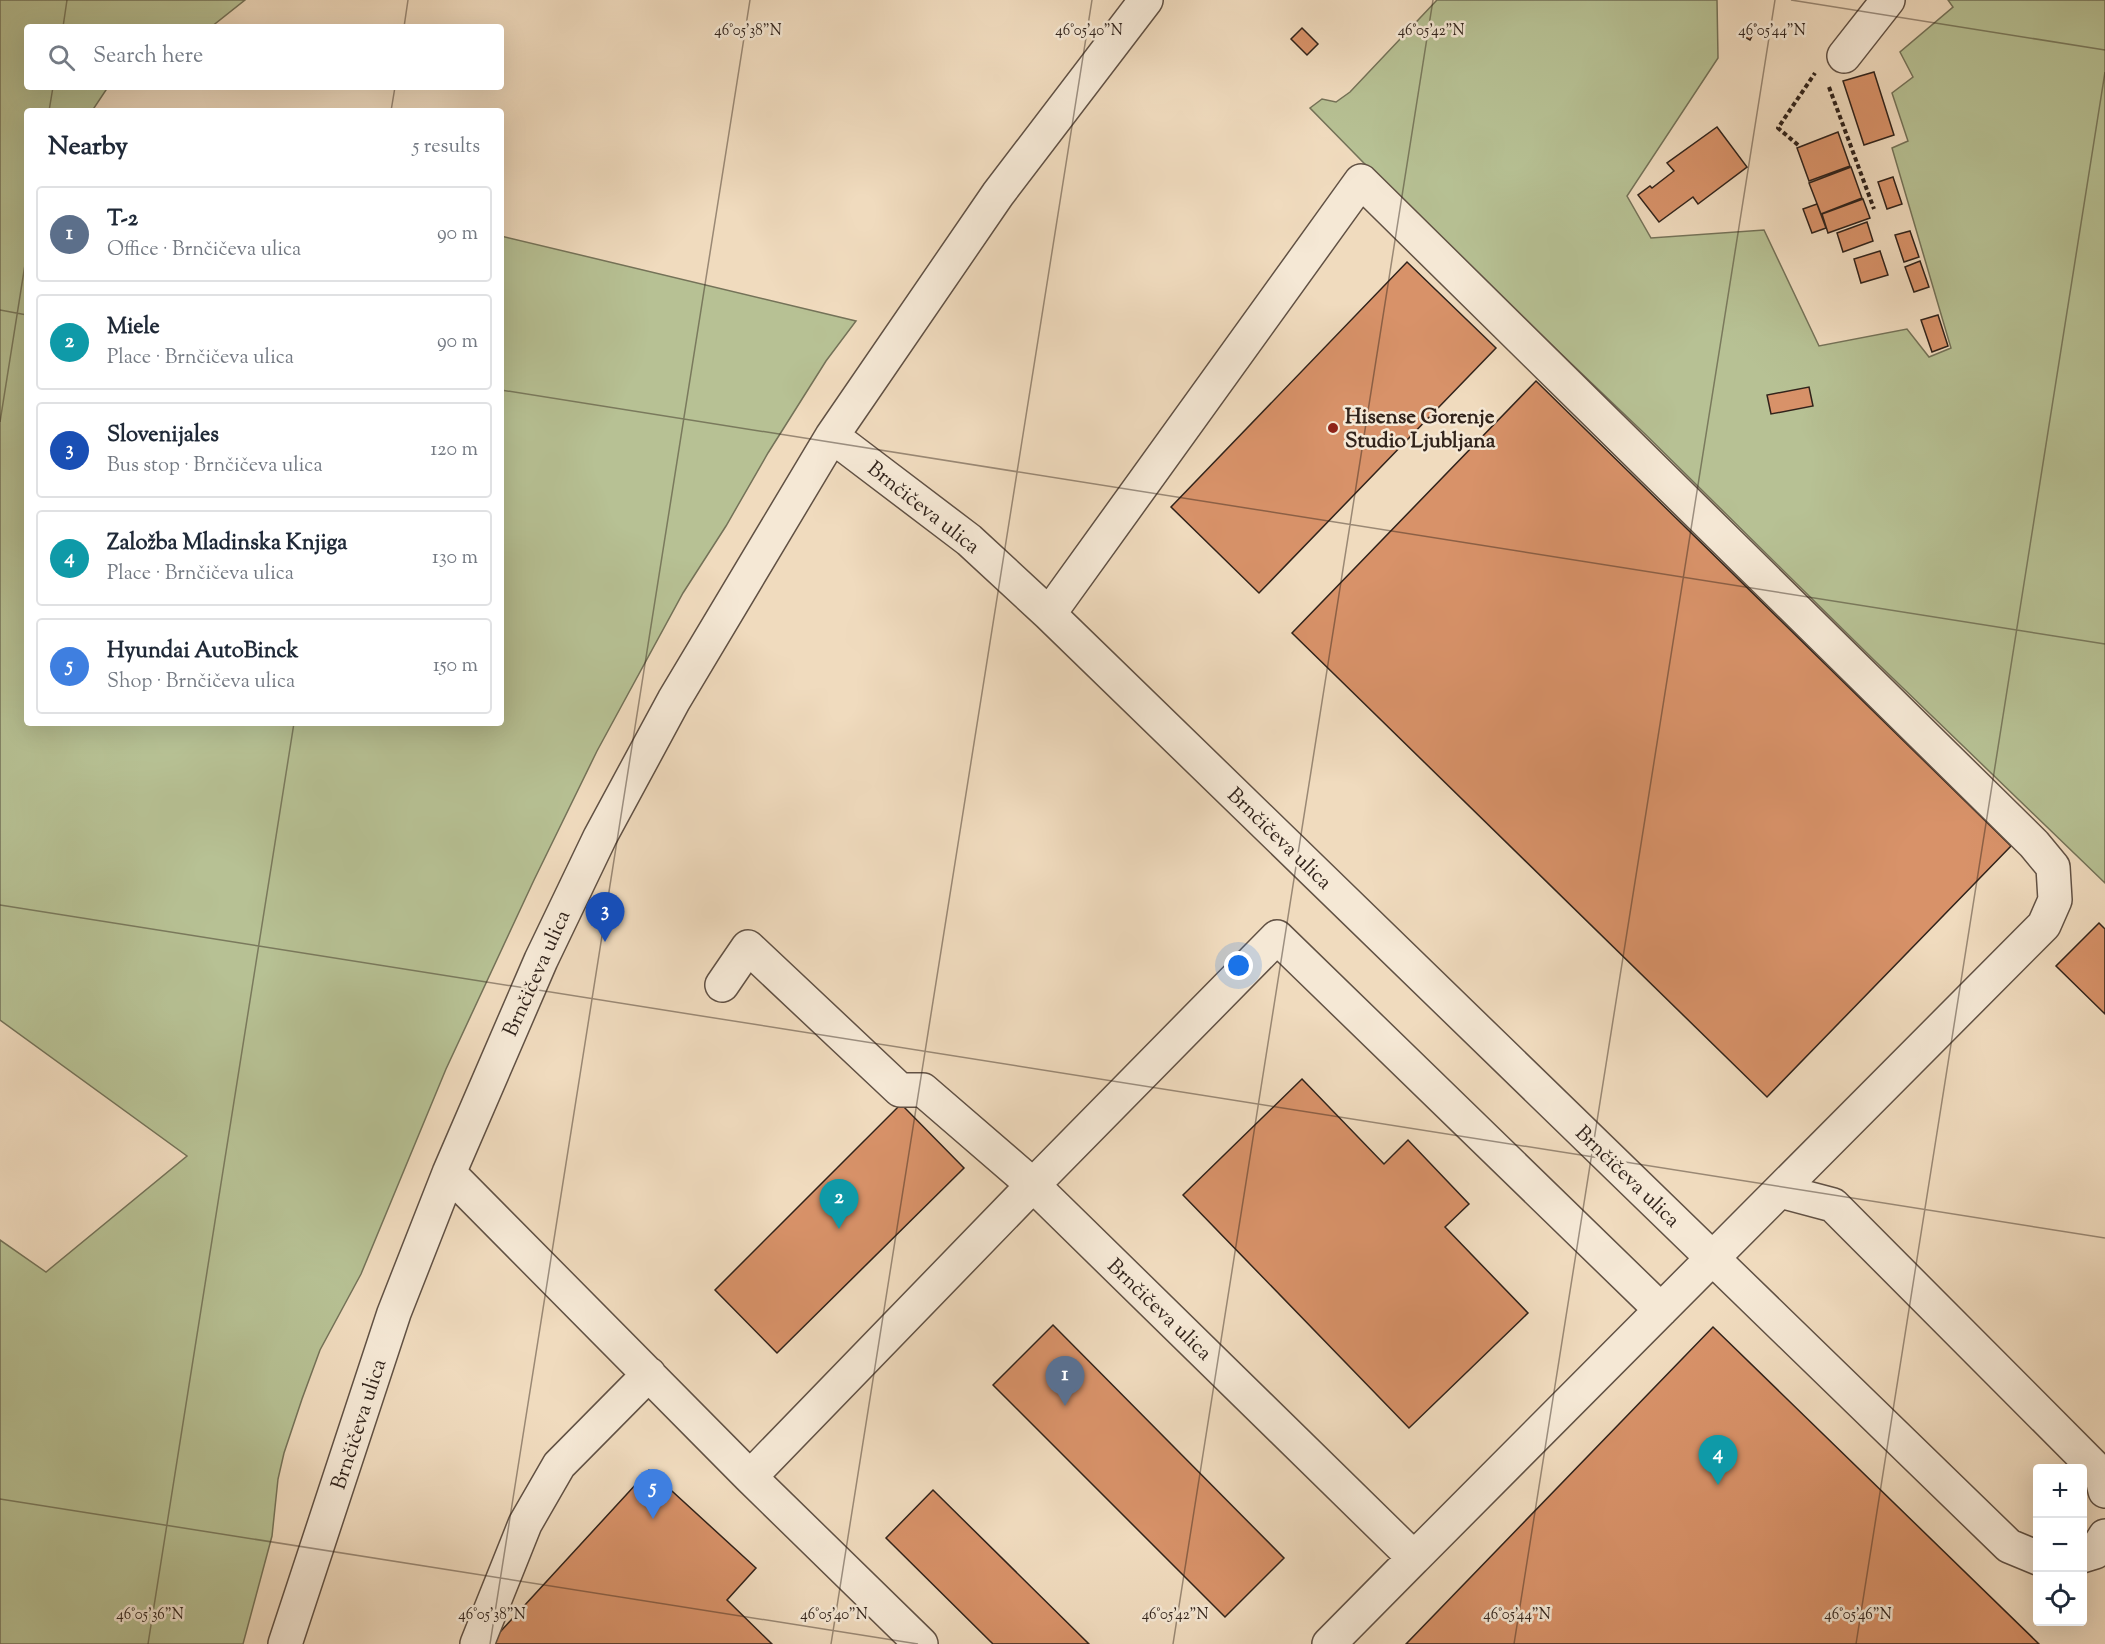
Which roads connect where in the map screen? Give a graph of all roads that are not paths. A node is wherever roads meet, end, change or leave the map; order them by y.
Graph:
1 (1146, 0) edge
2 (1888, 0) edge
3 (1848, 50) road end
4 (832, 436) junction
5 (1049, 614) junction
6 (722, 985) dead end
7 (449, 1173) junction
8 (1034, 1185) junction
9 (1779, 1191) junction
10 (1712, 1258) junction
11 (1661, 1310) junction
12 (649, 1374) junction
13 (750, 1477) junction
14 (2105, 1491) edge
15 (2105, 1536) edge
16 (2087, 1554) edge
17 (2033, 1556) edge
18 (1414, 1558) junction
19 (285, 1644) edge
20 (477, 1644) edge
21 (921, 1644) edge
22 (1329, 1644) edge

1 - 4 street, Brnčičeva ulica
2 - 3 street
4 - 5 street, Brnčičeva ulica
4 - 7 street, Brnčičeva ulica
5 - 9 street
5 - 10 street, Brnčičeva ulica
6 - 8 street, Brnčičeva ulica
7 - 12 street
7 - 19 street, Brnčičeva ulica
8 - 11 street
8 - 13 street
8 - 18 street, Brnčičeva ulica
9 - 10 street
9 - 14 street
10 - 11 street
10 - 17 street, Brnčičeva ulica
11 - 18 street
12 - 13 street
12 - 20 street
13 - 21 street
15 - 16 street
18 - 22 street

